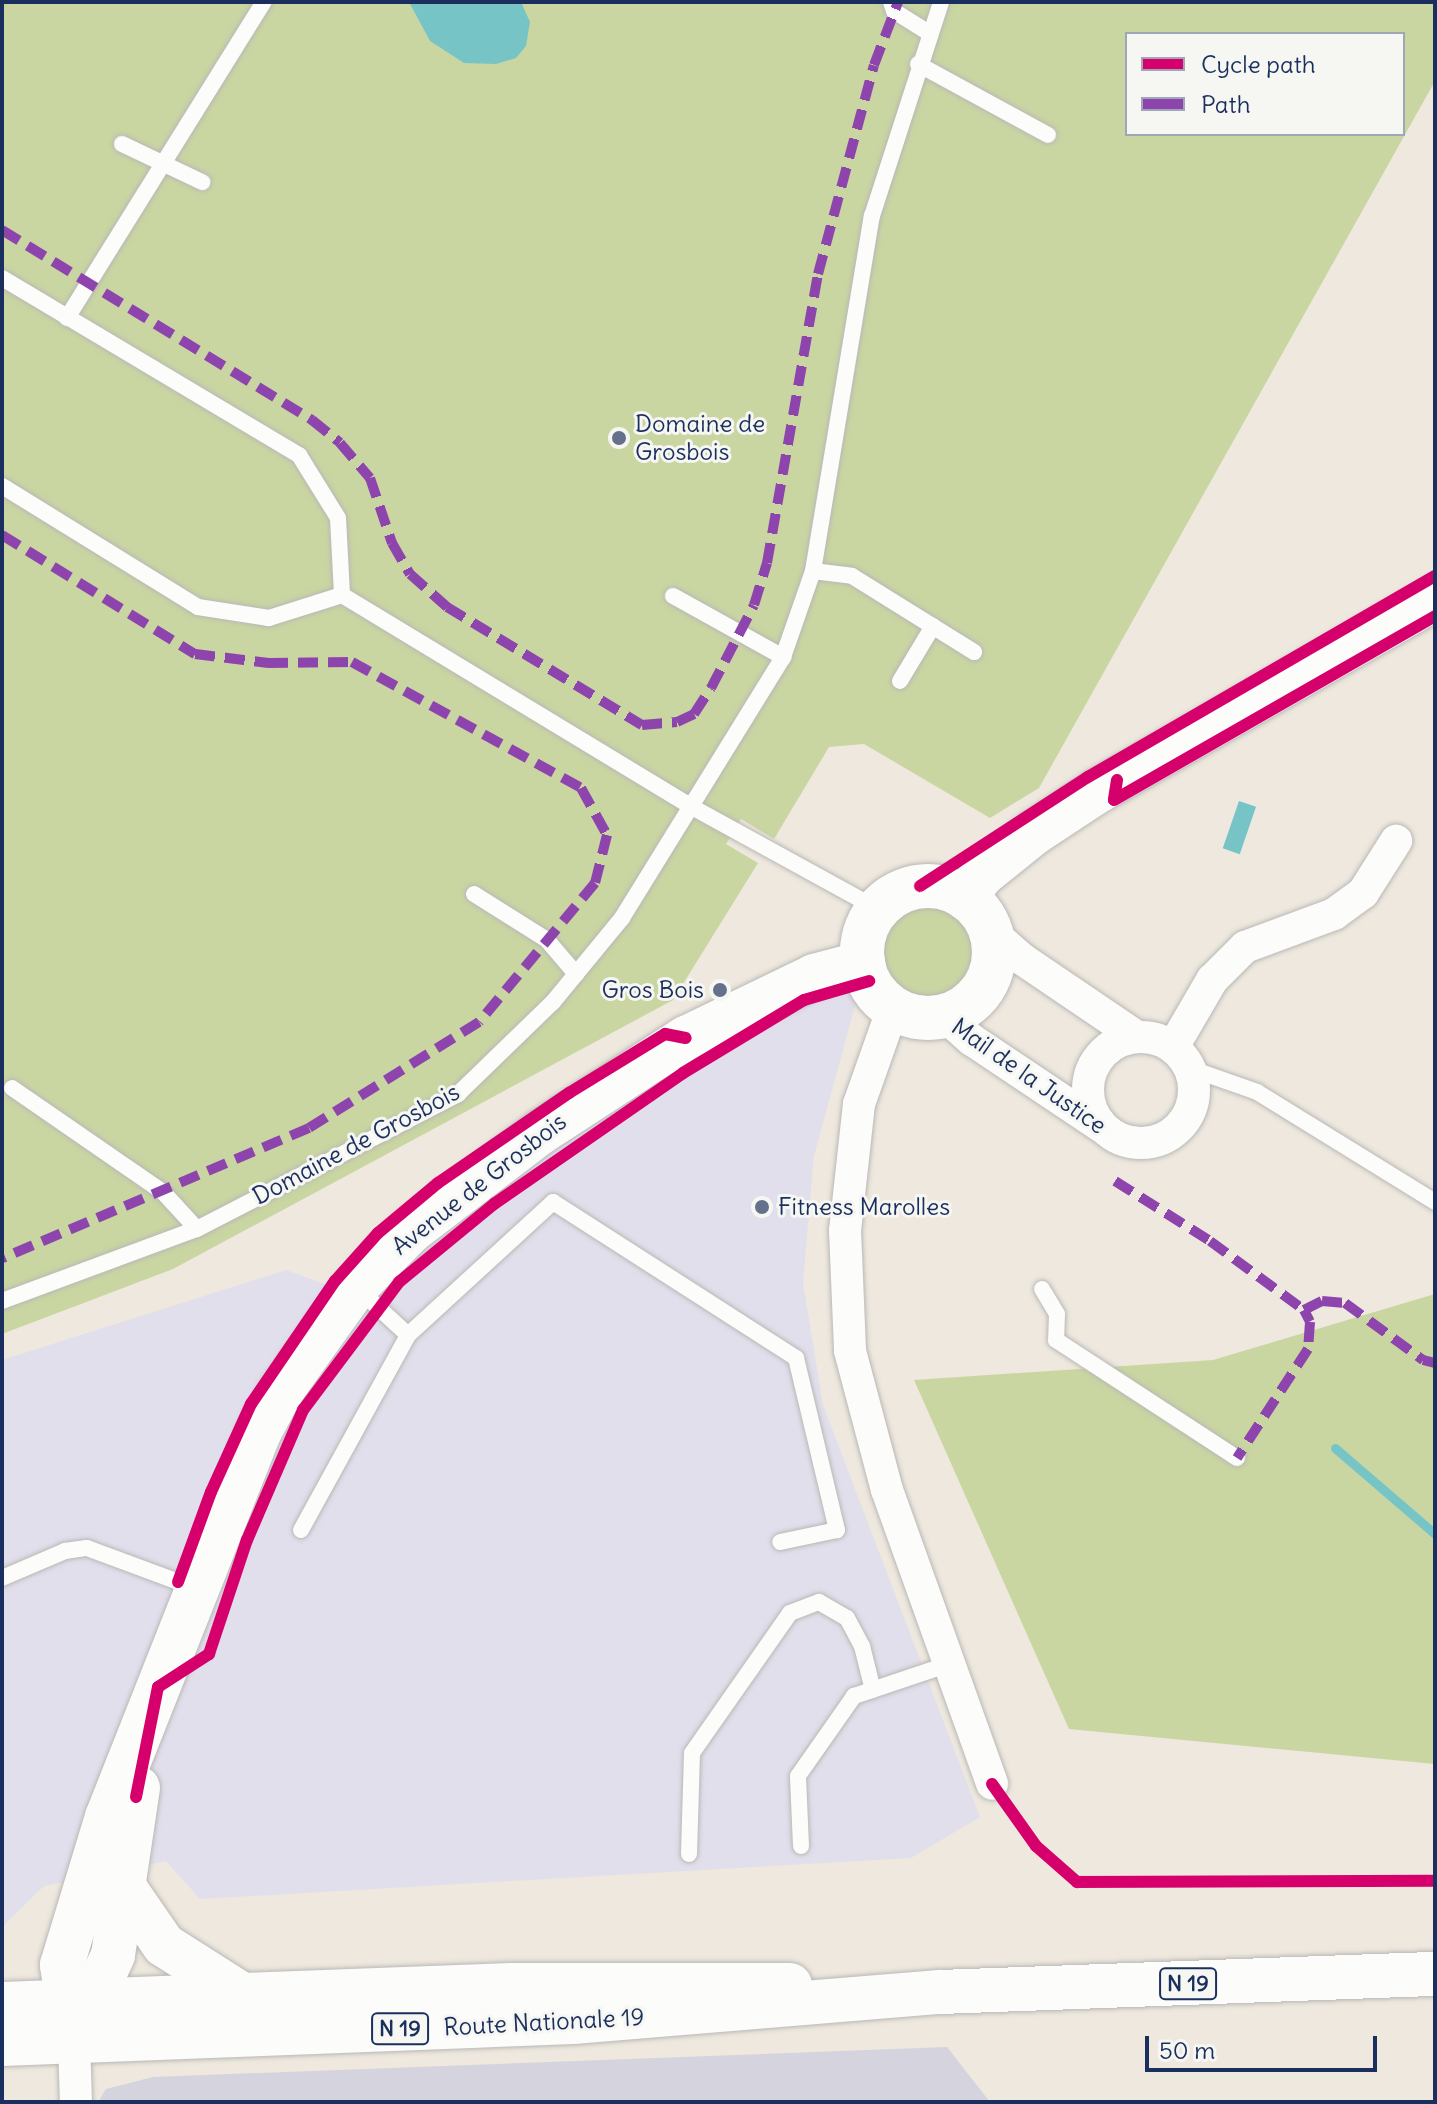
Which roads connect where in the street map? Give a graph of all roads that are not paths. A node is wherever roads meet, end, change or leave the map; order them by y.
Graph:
1 (264, 2) edge
2 (891, 2) edge
3 (941, 2) edge
4 (927, 32) junction
5 (918, 64) junction
6 (1048, 135) dead end
7 (122, 144) dead end
8 (165, 164) junction
9 (202, 182) dead end
10 (2, 278) edge
11 (67, 318) junction
12 (2, 486) edge
13 (813, 571) junction
14 (342, 595) junction
15 (673, 596) dead end
16 (1435, 599) edge
17 (933, 626) junction
18 (974, 652) dead end
19 (783, 657) junction
20 (900, 681) dead end
21 (694, 808) junction
22 (1396, 841) dead end
23 (474, 894) dead end
24 (874, 914) junction
25 (978, 914) junction
26 (863, 963) junction
27 (576, 974) junction
28 (893, 1008) junction
29 (945, 1016) junction
30 (1137, 1037) junction
31 (686, 1038) junction
32 (1181, 1058) junction
33 (12, 1088) dead end
34 (1114, 1135) junction
35 (1435, 1202) edge
36 (197, 1229) junction
37 (356, 1287) junction
38 (1042, 1289) dead end
39 (2, 1301) edge
40 (408, 1335) junction
41 (1237, 1458) dead end
42 (301, 1530) dead end
43 (780, 1542) dead end
44 (2, 1578) edge
45 (196, 1589) junction
46 (949, 1664) junction
47 (873, 1690) junction
48 (150, 1714) junction
49 (992, 1784) dead end
50 (801, 1846) dead end
51 (689, 1854) dead end
52 (126, 1890) junction
53 (1435, 1974) edge
54 (940, 1992) junction
55 (244, 1996) junction
56 (55, 2002) edge
57 (2, 2044) edge
58 (76, 2102) edge

1 - 8 lane
2 - 4 lane
3 - 4 lane, Domaine de Grosbois
4 - 5 lane, Domaine de Grosbois
5 - 6 lane
5 - 13 lane, Domaine de Grosbois
7 - 8 lane
8 - 9 lane
8 - 11 lane
10 - 11 lane
11 - 14 lane
12 - 14 lane
13 - 17 lane
13 - 19 lane, Domaine de Grosbois
14 - 21 lane
15 - 19 lane
16 - 25 street
17 - 18 lane
17 - 20 lane
19 - 21 lane, Domaine de Grosbois
21 - 24 lane
21 - 27 lane, Domaine de Grosbois
22 - 32 street
23 - 27 lane
24 - 25 street
24 - 26 street
24 - 31 street, Avenue de Grosbois
25 - 29 street
25 - 30 street
26 - 28 street
26 - 31 street, Avenue de Grosbois
27 - 36 lane, Domaine de Grosbois
28 - 29 street
28 - 46 street
29 - 34 street, Mail de la Justice
30 - 32 street
30 - 34 street
31 - 37 street, Avenue de Grosbois
32 - 34 street
32 - 35 lane
33 - 36 lane
36 - 39 lane, Domaine de Grosbois
37 - 40 lane
37 - 45 street, Avenue de Grosbois
38 - 41 lane
40 - 42 lane
40 - 43 lane
44 - 45 lane
45 - 48 street, Avenue de Grosbois
46 - 47 lane
46 - 49 street
47 - 50 lane
47 - 51 lane
48 - 52 street, Avenue de Grosbois
48 - 56 street, Avenue de Grosbois
52 - 55 street
52 - 56 street, Avenue de Grosbois
53 - 54 street, Route Nationale 19 / N 19
54 - 55 street, Route Nationale 19 / N 19
54 - 56 street, Route Nationale 19 / N 19
55 - 56 street, Route Nationale 19 / N 19
56 - 57 street, Route Nationale 19 / N 19
56 - 58 street

